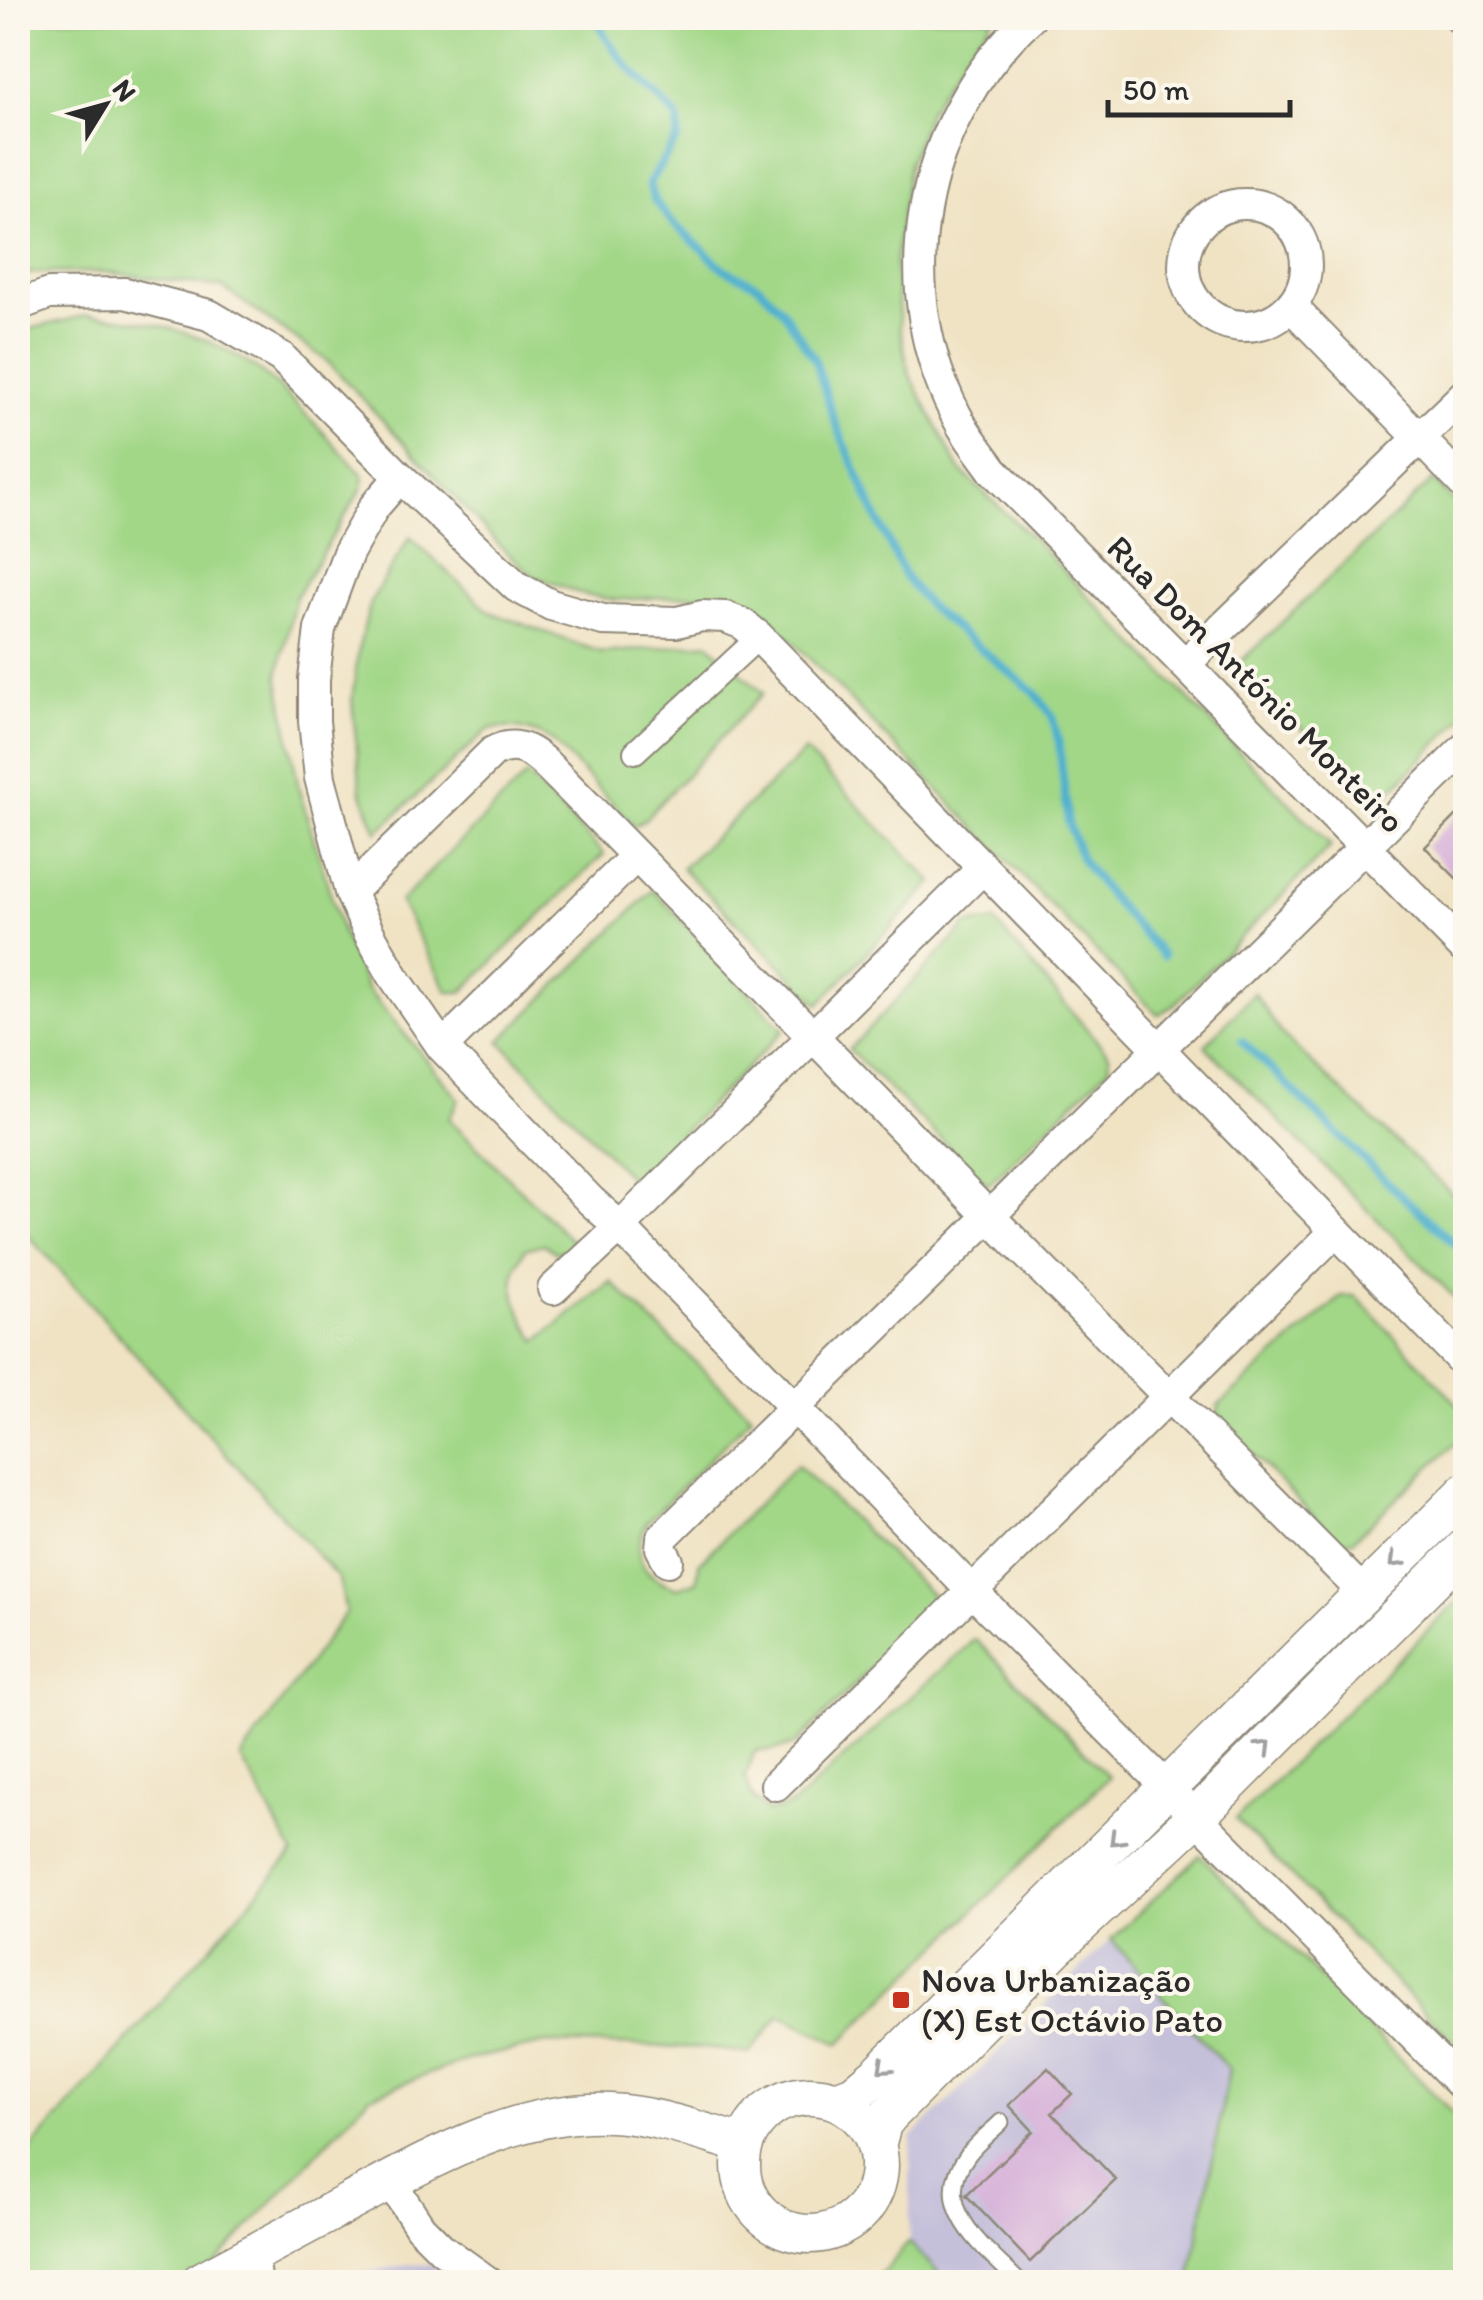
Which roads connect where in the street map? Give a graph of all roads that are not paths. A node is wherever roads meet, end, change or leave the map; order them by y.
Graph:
1 (1030, 18) edge
2 (18, 304) edge
3 (1291, 306) junction
4 (1466, 392) edge
5 (1419, 439) junction
6 (400, 477) junction
7 (1466, 486) edge
8 (759, 637) junction
9 (1186, 664) junction
10 (1466, 747) edge
11 (635, 752) dead end
12 (1364, 847) junction
13 (636, 856) junction
14 (983, 868) junction
15 (350, 892) junction
16 (1466, 950) edge
17 (812, 1036) junction
18 (442, 1047) junction
19 (1159, 1050) junction
20 (988, 1216) junction
21 (620, 1227) junction
22 (1336, 1232) junction
23 (553, 1289) dead end
24 (1466, 1365) edge
25 (1168, 1396) junction
26 (793, 1408) junction
27 (1466, 1492) edge
28 (1466, 1547) edge
29 (668, 1561) dead end
30 (971, 1590) junction
31 (1364, 1593) junction
32 (776, 1785) dead end
33 (1168, 1789) junction
34 (1196, 1816) junction
35 (1466, 2089) edge
36 (836, 2101) junction
37 (1001, 2122) dead end
38 (744, 2144) junction
39 (876, 2146) junction
40 (390, 2181) junction
41 (262, 2266) edge
42 (200, 2282) edge
43 (488, 2282) edge
44 (1020, 2282) edge

1 - 9 street, Rua Dom António Monteiro
2 - 6 street
3 - 3 street
3 - 5 street
4 - 5 street
5 - 7 street
5 - 9 street
6 - 8 street
6 - 15 street
8 - 11 street
8 - 14 street
9 - 12 street, Rua Dom António Monteiro
10 - 12 street
12 - 16 street, Rua Dom António Monteiro
12 - 19 street
13 - 15 street
13 - 17 street
13 - 18 street
14 - 17 street
14 - 19 street
15 - 18 street
17 - 20 street
17 - 21 street
18 - 21 street
19 - 20 street
19 - 22 street
20 - 25 street
20 - 26 street
21 - 23 street
21 - 26 street
22 - 24 street
22 - 25 street
25 - 30 street
25 - 31 street
26 - 29 street
26 - 30 street
27 -> 31 street
34 -> 28 street
30 - 32 street
30 - 33 street
31 - 33 street
33 - 34 street
33 -> 36 street
34 - 35 street
34 - 39 street
36 - 38 street
36 - 39 street
37 - 44 lane
38 - 39 street
38 - 40 street
40 - 41 street
40 - 43 street
41 - 42 street

